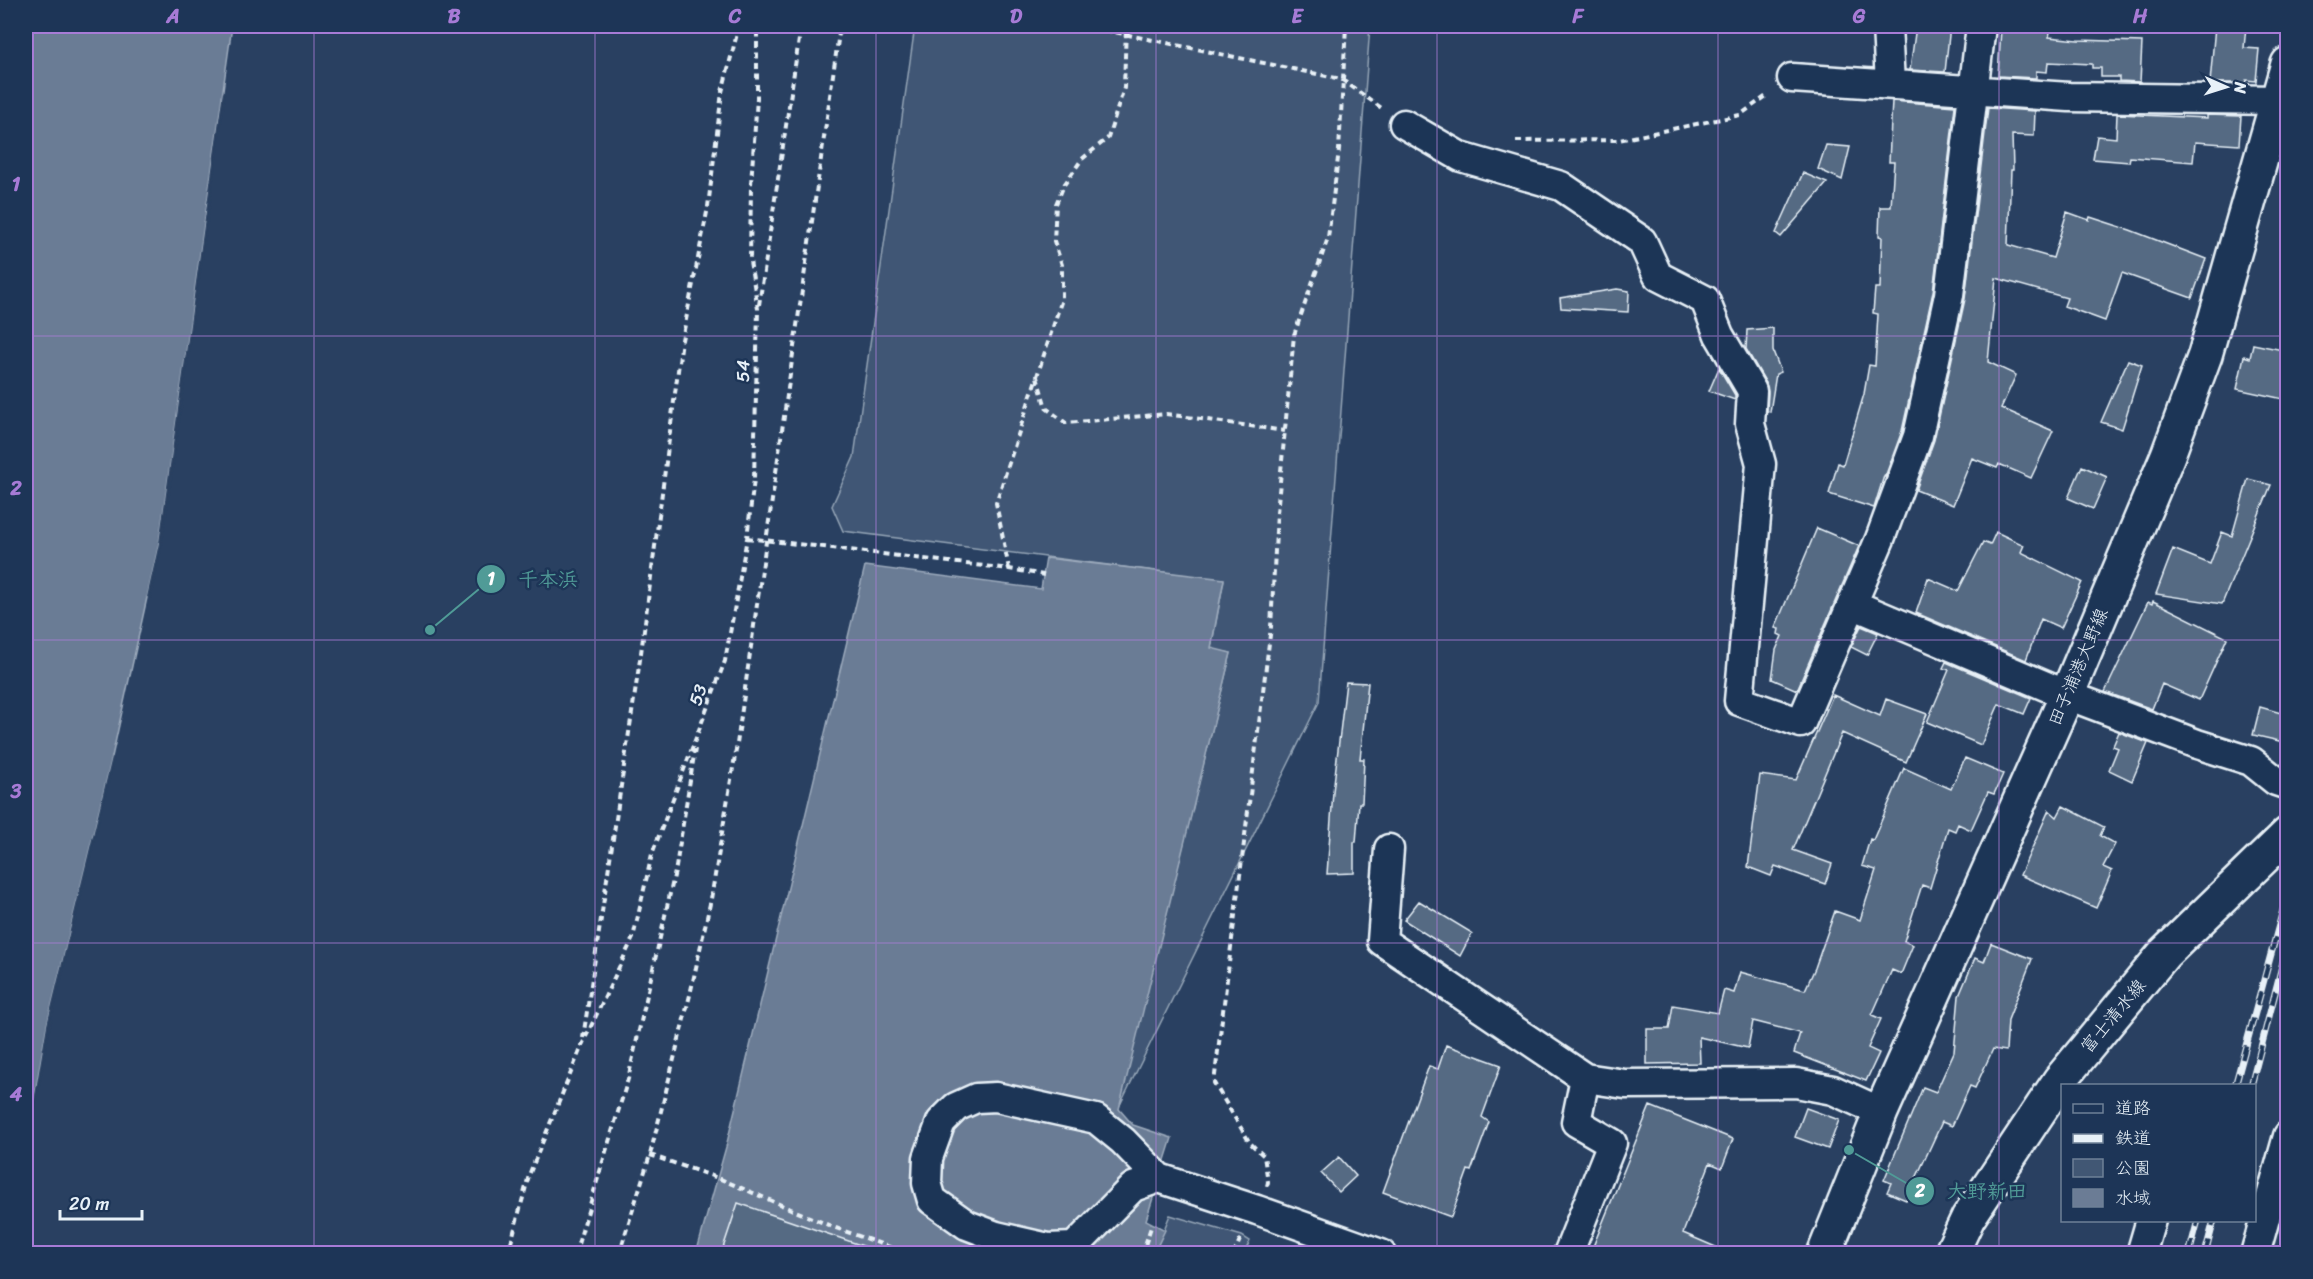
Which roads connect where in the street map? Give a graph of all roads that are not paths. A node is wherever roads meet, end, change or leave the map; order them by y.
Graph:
1 (1887, 26) edge
2 (1981, 26) edge
3 (2288, 64) edge
4 (1792, 78) road end
5 (1890, 84) junction
6 (1972, 89) junction
7 (2278, 100) junction
8 (1404, 124) road end
9 (1852, 604) junction
10 (2067, 695) junction
11 (2288, 785) edge
12 (2288, 834) edge
13 (1389, 849) dead end
14 (1585, 1078) junction
15 (1881, 1112) junction
16 (2288, 1136) edge
17 (1159, 1178) junction
18 (2151, 1222) edge
19 (1381, 1254) edge
20 (1568, 1254) edge
21 (1824, 1254) edge
22 (1951, 1254) edge
23 (2141, 1254) edge
24 (2255, 1254) edge

1 - 5 street
2 - 6 street
3 - 7 main road, 田子浦港大野線
4 - 5 street
5 - 6 street
6 - 7 street
6 - 9 street
7 - 10 main road, 田子浦港大野線
8 - 9 street
9 - 10 street
10 - 11 street
10 - 15 main road, 田子浦港大野線
12 - 22 main road, 富士清水線
13 - 14 street
14 - 15 street
14 - 20 street
15 - 21 main road, 田子浦港大野線
16 - 24 street
17 - 17 street
17 - 19 street
18 - 23 street

